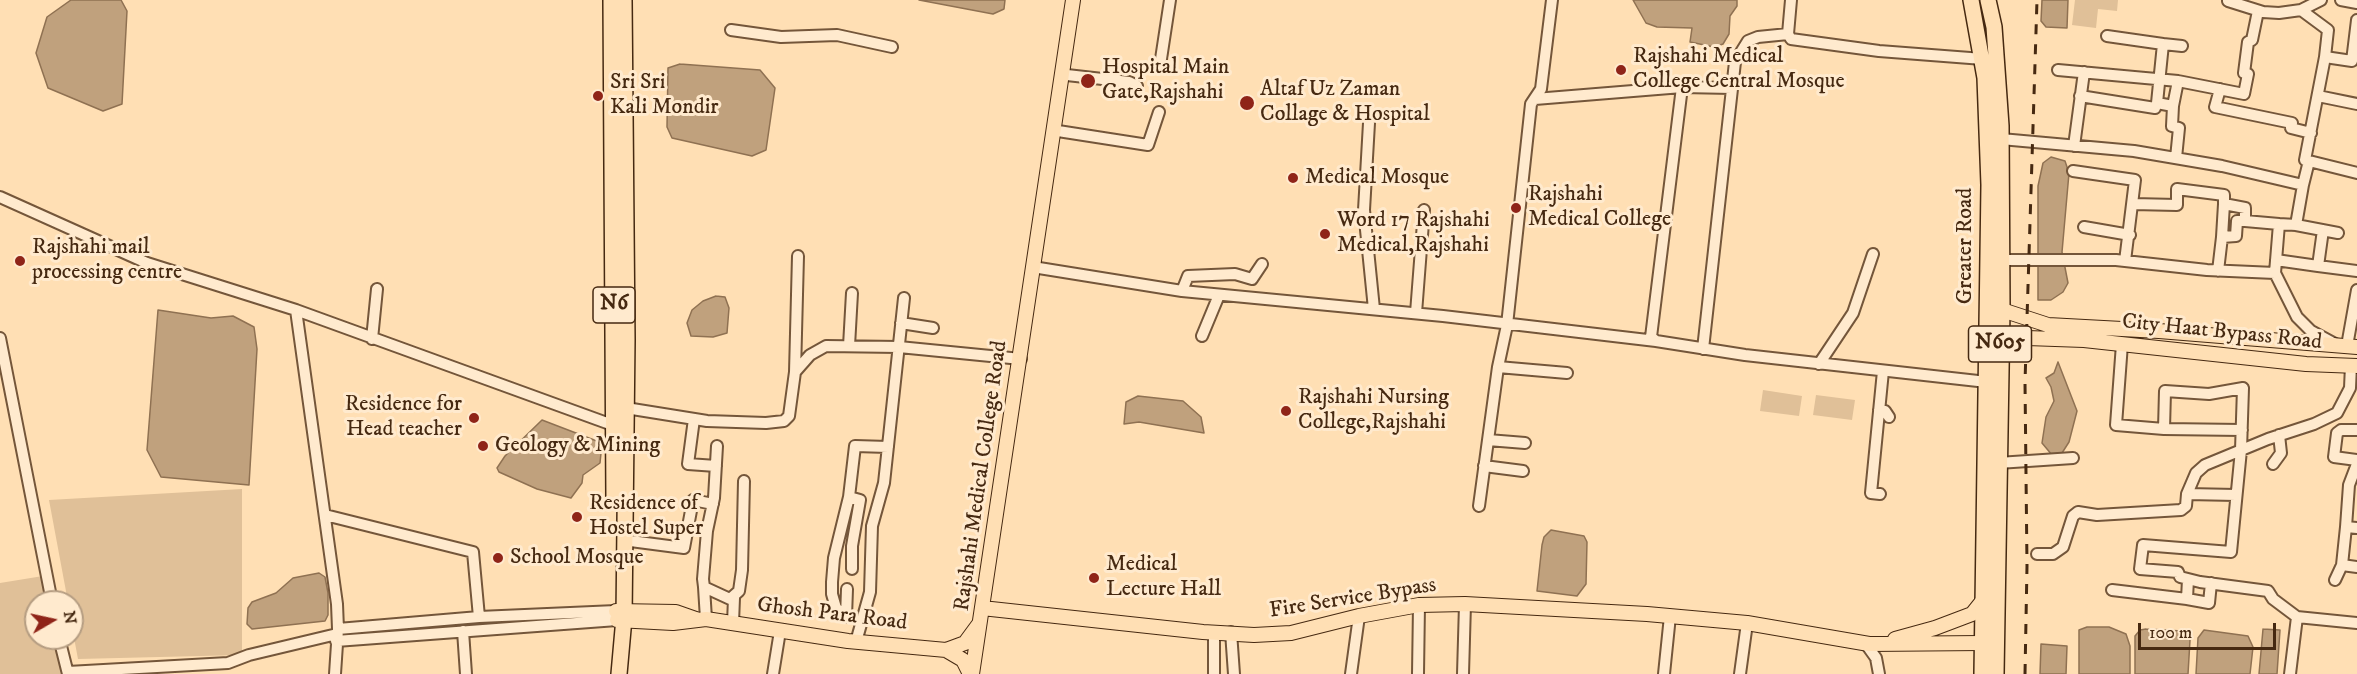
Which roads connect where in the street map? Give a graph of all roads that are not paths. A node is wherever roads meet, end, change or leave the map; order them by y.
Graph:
1 (611, 0) edge
2 (624, 0) edge
3 (1073, 0) edge
4 (1078, 0) edge
5 (1170, 0) edge
6 (1552, 0) edge
7 (1791, 0) edge
8 (1971, 0) edge
9 (2321, 0) edge
10 (2341, 0) edge
11 (2228, 1) edge
12 (2357, 3) edge
13 (1992, 5) edge
14 (2301, 10) junction
15 (2258, 11) junction
16 (1974, 16) junction
17 (2357, 20) edge
18 (731, 30) dead end
19 (1788, 34) junction
20 (2107, 36) dead end
21 (2163, 44) junction
22 (2182, 46) dead end
23 (892, 47) dead end
24 (2325, 57) junction
25 (1161, 59) dead end
26 (1983, 59) junction
27 (2058, 70) dead end
28 (2084, 72) junction
29 (1066, 75) junction
30 (2161, 80) junction
31 (2178, 81) junction
32 (1137, 86) dead end
33 (1682, 87) junction
34 (1732, 88) junction
35 (2220, 89) junction
36 (2080, 96) junction
37 (2318, 96) junction
38 (1535, 99) junction
39 (2157, 103) junction
40 (2356, 104) edge
41 (2173, 106) junction
42 (1159, 112) dead end
43 (1369, 123) dead end
44 (1058, 131) junction
45 (2311, 133) junction
46 (2001, 139) junction
47 (2074, 146) junction
48 (2176, 158) junction
49 (2309, 161) junction
50 (2073, 171) dead end
51 (2357, 173) edge
52 (2303, 185) junction
53 (0, 197) edge
54 (2133, 204) junction
55 (2224, 204) junction
56 (1424, 210) dead end
57 (2245, 221) junction
58 (2279, 224) junction
59 (2296, 225) junction
60 (2084, 227) dead end
61 (2324, 230) junction
62 (2338, 233) dead end
63 (2130, 235) junction
64 (2222, 237) junction
65 (1873, 254) dead end
66 (798, 256) dead end
67 (2002, 260) junction
68 (2276, 260) junction
69 (2125, 261) junction
70 (1262, 264) dead end
71 (2318, 266) junction
72 (1039, 268) junction
73 (2218, 271) junction
74 (2357, 271) edge
75 (2275, 273) junction
76 (377, 289) dead end
77 (2357, 290) edge
78 (1182, 291) junction
79 (852, 293) dead end
80 (1219, 295) junction
81 (904, 298) dead end
82 (1374, 309) junction
83 (296, 310) junction
84 (2002, 310) junction
85 (1416, 313) junction
86 (901, 323) junction
87 (1507, 325) junction
88 (933, 328) dead end
89 (1202, 336) dead end
90 (0, 338) edge
91 (372, 339) junction
92 (1656, 341) junction
93 (2122, 344) junction
94 (849, 346) junction
95 (2347, 346) edge
96 (899, 347) junction
97 (1703, 350) junction
98 (1021, 359) junction
99 (2000, 360) junction
100 (1819, 364) junction
101 (2354, 366) edge
102 (1498, 367) junction
103 (1883, 371) junction
104 (795, 372) junction
105 (1567, 373) dead end
106 (4, 377) edge
107 (1987, 381) junction
108 (626, 408) junction
109 (1879, 410) junction
110 (1889, 417) dead end
111 (694, 419) junction
112 (620, 428) junction
113 (2164, 429) junction
114 (2241, 430) junction
115 (2357, 430) edge
116 (2279, 435) junction
117 (1488, 440) junction
118 (1525, 443) dead end
119 (717, 446) dead end
120 (888, 447) junction
121 (2241, 450) junction
122 (2073, 458) dead end
123 (2357, 462) edge
124 (1998, 463) junction
125 (2273, 464) dead end
126 (716, 466) junction
127 (1484, 466) junction
128 (1522, 471) dead end
129 (744, 481) dead end
130 (1881, 494) dead end
131 (2187, 494) junction
132 (2236, 495) junction
133 (849, 497) junction
134 (713, 504) junction
135 (1479, 506) dead end
136 (325, 515) junction
137 (2351, 528) edge
138 (623, 540) junction
139 (2037, 554) dead end
140 (2342, 565) junction
141 (2357, 567) edge
142 (852, 569) dead end
143 (2188, 579) junction
144 (2335, 580) dead end
145 (2211, 583) junction
146 (704, 586) junction
147 (847, 589) dead end
148 (49, 590) edge
149 (2112, 590) dead end
150 (734, 598) junction
151 (1984, 599) junction
152 (2187, 599) junction
153 (1465, 604) junction
154 (1419, 605) junction
155 (983, 615) junction
156 (1359, 616) junction
157 (1670, 616) junction
158 (479, 617) junction
159 (2297, 617) junction
160 (620, 618) junction
161 (708, 623) junction
162 (733, 623) junction
163 (1747, 623) junction
164 (2357, 623) edge
165 (463, 631) junction
166 (780, 631) junction
167 (1214, 632) junction
168 (1231, 633) junction
169 (337, 635) junction
170 (856, 642) junction
171 (1982, 643) junction
172 (1869, 644) junction
173 (62, 650) edge
174 (946, 650) junction
175 (228, 663) junction
176 (142, 671) edge
177 (68, 673) edge
178 (223, 674) edge
179 (335, 674) edge
180 (466, 674) edge
181 (619, 674) edge
182 (773, 674) edge
183 (971, 674) edge
184 (1214, 674) edge
185 (1234, 674) edge
186 (1351, 674) edge
187 (1418, 674) edge
188 (1463, 674) edge
189 (1664, 674) edge
190 (1740, 674) edge
191 (1879, 674) edge
192 (1982, 674) edge
193 (1996, 674) edge
194 (2290, 674) edge

1 - 112 highway, N6
2 - 108 highway, N6
3 - 98 main road, Rajshahi Medical College Road
4 - 29 main road, Rajshahi Medical College Road
5 - 25 street
6 - 38 street
7 - 19 street
8 - 16 highway, Greater Road / N605
9 - 14 street
10 - 12 street
11 - 15 street
13 - 16 main road
13 - 46 highway, Greater Road / N605
14 - 15 street
14 - 24 street
15 - 35 street
16 - 26 highway, Greater Road / N605
17 - 24 street
18 - 23 street
19 - 26 street
19 - 34 street
20 - 21 street
21 - 22 street
21 - 30 street
24 - 37 street
26 - 107 highway, Greater Road / N605
27 - 28 street
28 - 30 street
28 - 36 street
29 - 32 street
29 - 44 main road, Rajshahi Medical College Road
30 - 31 street
30 - 39 street
31 - 35 street
31 - 41 street
33 - 34 street
33 - 38 street
33 - 92 street
34 - 97 street
35 - 45 street
36 - 39 street
36 - 47 street
37 - 40 street
37 - 45 street
38 - 87 street
39 - 41 street
41 - 48 street
42 - 44 street
43 - 82 street
44 - 72 main road, Rajshahi Medical College Road
45 - 49 street
46 - 47 street
46 - 67 highway, Greater Road / N605
47 - 48 street
48 - 52 street
49 - 51 street
49 - 52 street
50 - 54 street
52 - 59 street
53 - 83 street
54 - 55 street
54 - 63 street
55 - 57 street
55 - 64 street
56 - 85 street
57 - 58 street
57 - 64 street
58 - 59 street
58 - 68 street
59 - 61 street
60 - 63 street
61 - 62 street
61 - 71 street
63 - 69 street
64 - 73 street
65 - 100 street
66 - 104 street
67 - 69 street
67 - 84 highway, Greater Road / N605
68 - 71 street
68 - 75 street
69 - 73 street
70 - 78 street
71 - 74 street
72 - 78 street
72 - 155 main road, Rajshahi Medical College Road
73 - 75 street
75 - 95 street
76 - 91 street
77 - 95 street
78 - 80 street
79 - 94 street
80 - 82 street
80 - 89 street
81 - 86 street
82 - 85 street
83 - 91 street
83 - 136 street
84 - 95 main road, City Haat Bypass Road
84 - 99 highway, Greater Road / N605
85 - 87 street
86 - 88 street
86 - 96 street
87 - 92 street
87 - 102 street
90 - 106 street
91 - 112 street
92 - 97 street
93 - 99 main road, City Haat Bypass Road
93 - 101 main road, City Haat Bypass Road
93 - 113 street
94 - 96 street
94 - 104 street
96 - 98 street
96 - 120 street
97 - 100 street
98 - 155 main road, Rajshahi Medical College Road
99 - 124 highway, Greater Road / N605
100 - 103 street
101 - 116 street
102 - 105 street
102 - 117 street
103 - 107 street
103 - 109 street
104 - 111 street
106 - 148 street
107 - 151 highway, Greater Road / N605
108 - 111 street
108 - 112 highway, N6
109 - 110 street
109 - 130 street
111 - 126 street
112 - 138 highway, N6
112 - 160 highway, N6
113 - 114 street
113 - 114 street
114 - 121 street
115 - 123 street
116 - 121 street
116 - 125 street
117 - 118 street
117 - 127 street
119 - 126 street
120 - 133 street
120 - 170 street
121 - 131 street
121 - 132 street
122 - 124 street
123 - 137 street
124 - 193 highway, Greater Road / N605
126 - 134 street
127 - 128 street
127 - 135 street
129 - 150 street
131 - 132 street
131 - 139 street
132 - 143 street
133 - 142 street
133 - 147 street
134 - 138 street
134 - 146 street
136 - 158 street
136 - 169 street
137 - 140 street
138 - 160 highway, N6
140 - 141 street
140 - 144 street
143 - 145 street
143 - 152 street
145 - 152 street
145 - 159 street
146 - 150 street
146 - 161 street
149 - 152 street
150 - 162 street
151 - 171 highway, Greater Road / N605
151 - 172 main road, Fire Service Bypass
153 - 154 main road, Fire Service Bypass
153 - 157 main road, Fire Service Bypass
153 - 188 street
154 - 156 main road, Fire Service Bypass
154 - 187 street
155 - 167 main road, Fire Service Bypass
155 - 174 main road, Ghosh Para Road
155 - 183 main road
156 - 168 main road, Fire Service Bypass
156 - 186 street
157 - 163 main road, Fire Service Bypass
157 - 189 street
158 - 160 street
158 - 169 street
159 - 164 street
159 - 194 street
160 - 161 main road, Ghosh Para Road
160 - 165 street
160 - 181 highway, N6
161 - 162 main road, Ghosh Para Road
162 - 166 main road, Ghosh Para Road
163 - 172 main road, Fire Service Bypass
163 - 190 street
165 - 169 street
165 - 180 street
166 - 170 main road, Ghosh Para Road
166 - 182 street
167 - 168 main road, Fire Service Bypass
167 - 184 street
168 - 185 street
169 - 175 street
169 - 179 street
170 - 174 main road, Ghosh Para Road
171 - 172 main road, Fire Service Bypass
171 - 192 highway, Greater Road / N605
172 - 191 street
173 - 177 street
174 - 183 main road
175 - 176 street
175 - 178 street
176 - 177 street

